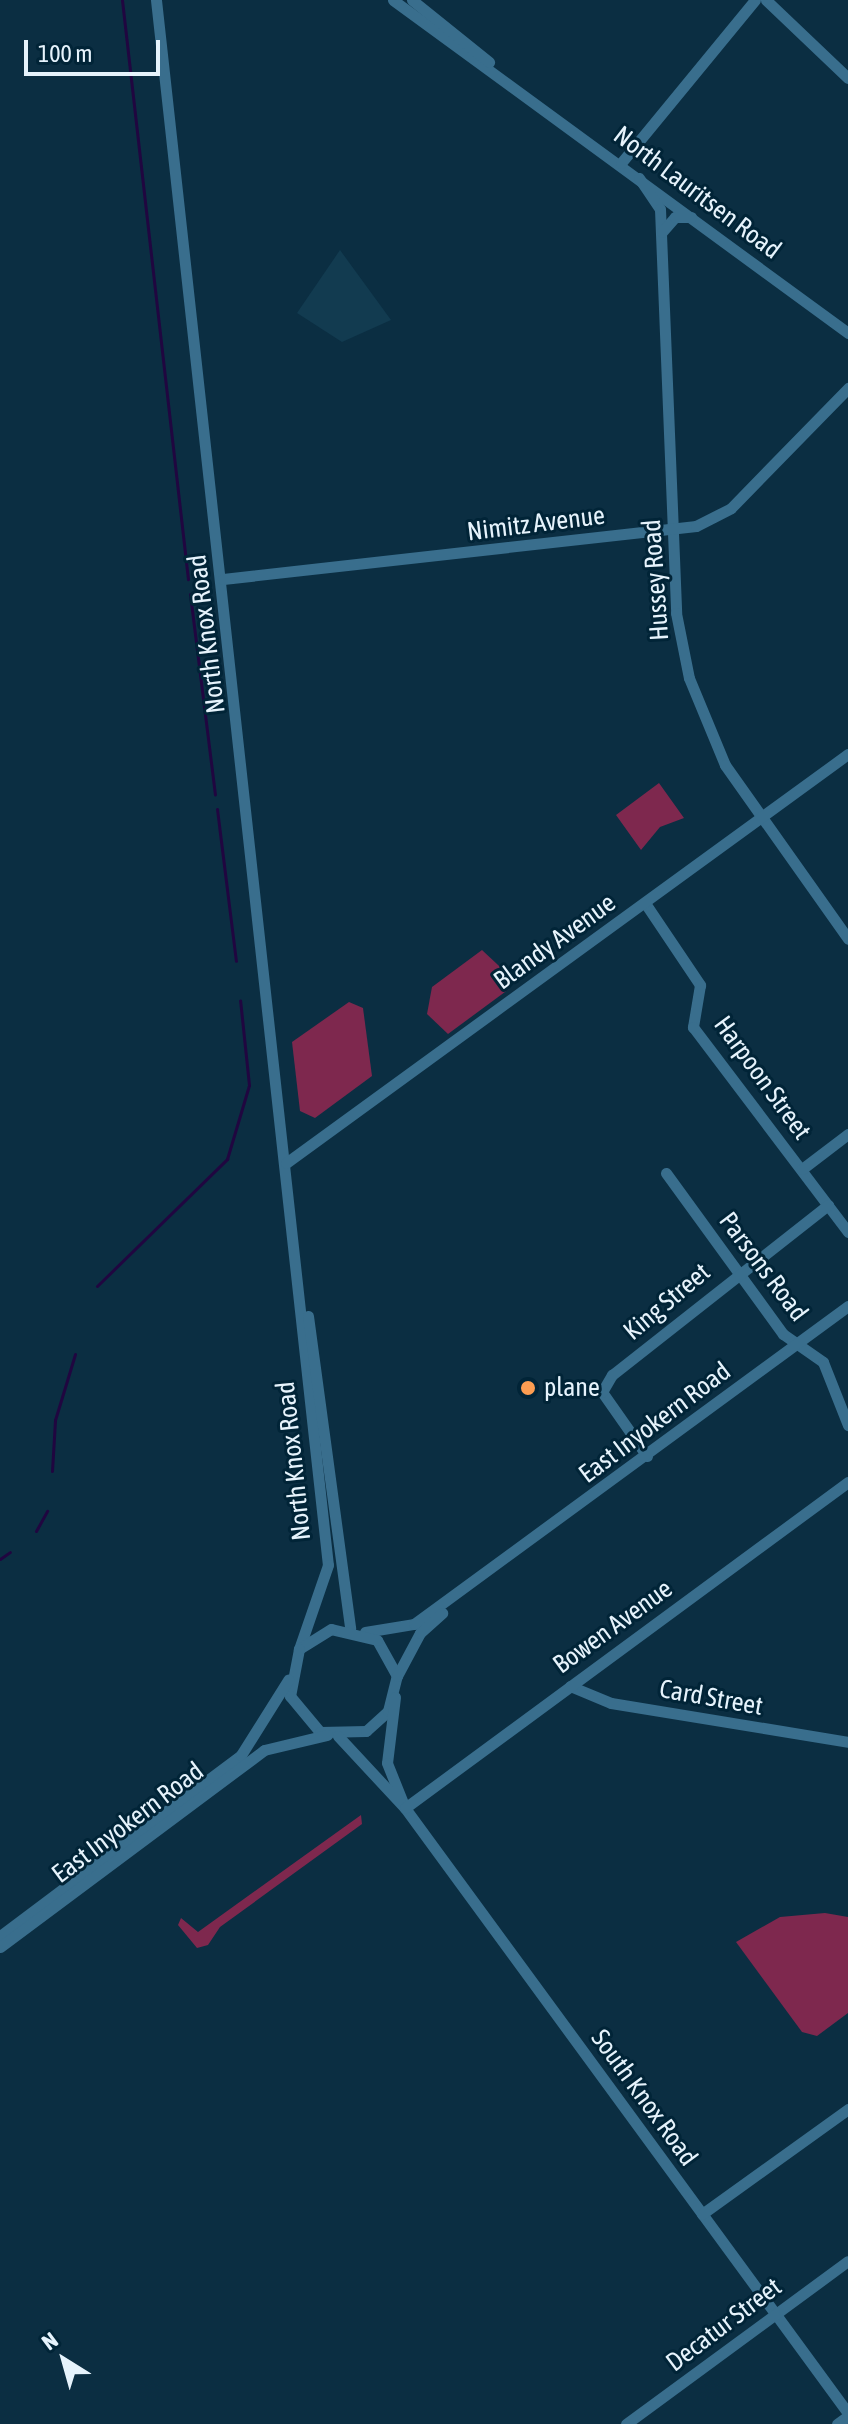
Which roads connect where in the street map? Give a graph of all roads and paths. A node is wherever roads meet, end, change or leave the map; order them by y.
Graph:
1 (156, 0) edge
2 (393, 0) edge
3 (412, 0) edge
4 (755, 0) edge
5 (766, 0) edge
6 (848, 78) edge
7 (520, 89) junction
8 (621, 163) junction
9 (639, 178) junction
10 (691, 217) junction
11 (661, 233) junction
12 (848, 333) edge
13 (848, 388) edge
14 (673, 493) junction
15 (696, 526) junction
16 (674, 530) junction
17 (223, 579) junction
18 (848, 754) edge
19 (761, 818) junction
20 (645, 903) junction
21 (848, 939) edge
22 (848, 1134) edge
23 (286, 1163) junction
24 (802, 1169) junction
25 (666, 1173) dead end
26 (828, 1205) junction
27 (848, 1232) edge
28 (297, 1263) junction
29 (737, 1272) junction
30 (848, 1306) edge
31 (797, 1345) junction
32 (848, 1425) edge
33 (647, 1456) junction
34 (848, 1482) edge
35 (488, 1574) junction
36 (350, 1628) junction
37 (365, 1632) junction
38 (299, 1649) junction
39 (397, 1676) junction
40 (288, 1680) junction
41 (570, 1686) junction
42 (395, 1697) junction
43 (334, 1734) junction
44 (848, 1742) edge
45 (405, 1808) junction
46 (0, 1936) edge
47 (0, 1947) edge
48 (848, 2109) edge
49 (702, 2214) junction
50 (848, 2261) edge
51 (777, 2313) junction
52 (848, 2414) edge
53 (626, 2424) edge
54 (837, 2424) edge

1 - 17 street, North Knox Road
2 - 7 street, North Lauritsen Road
3 - 7 street, North Lauritsen Road
4 - 8 street
5 - 6 street
7 - 8 street, North Lauritsen Road
8 - 9 street, North Lauritsen Road
9 - 10 street, North Lauritsen Road
9 - 11 street, Hussey Road
10 - 11 street
10 - 12 street, North Lauritsen Road
11 - 14 street, Hussey Road
13 - 15 street, Nimitz Avenue
14 - 15 street
14 - 16 street, Hussey Road
15 - 16 street, Nimitz Avenue
16 - 17 street, Nimitz Avenue
16 - 19 street, Hussey Road
17 - 23 street, North Knox Road
18 - 19 street, Blandy Avenue
19 - 20 street, Blandy Avenue
19 - 21 street, Hussey Road
20 - 23 street, Blandy Avenue
20 - 24 street, Harpoon Street
22 - 24 street
23 - 28 street, North Knox Road
24 - 26 street, Harpoon Street
25 - 29 street, Parsons Road
26 - 27 street, Harpoon Street
26 - 29 street, King Street
28 - 36 street, North Knox Road
28 - 38 street, North Knox Road
29 - 31 street, Parsons Road
29 - 33 street, King Street
30 - 31 street, East Inyokern Road
31 - 32 street, Parsons Road
31 - 33 street, East Inyokern Road
33 - 35 street, East Inyokern Road
34 - 41 street, Bowen Avenue
35 - 37 street, East Inyokern Road
35 - 39 street, East Inyokern Road
36 - 37 street
36 - 38 street
37 - 39 street
38 - 40 street
39 - 42 street
40 - 43 street
40 - 46 street, East Inyokern Road
41 - 44 street, Card Street
41 - 45 street, Bowen Avenue
42 - 43 street
42 - 45 street, South Knox Road
43 - 45 street, South Knox Road
43 - 47 street, East Inyokern Road
45 - 49 street, South Knox Road
48 - 49 street
49 - 51 street, South Knox Road
50 - 51 street, Decatur Street
51 - 52 street, South Knox Road
51 - 53 street, Decatur Street
52 - 54 street

